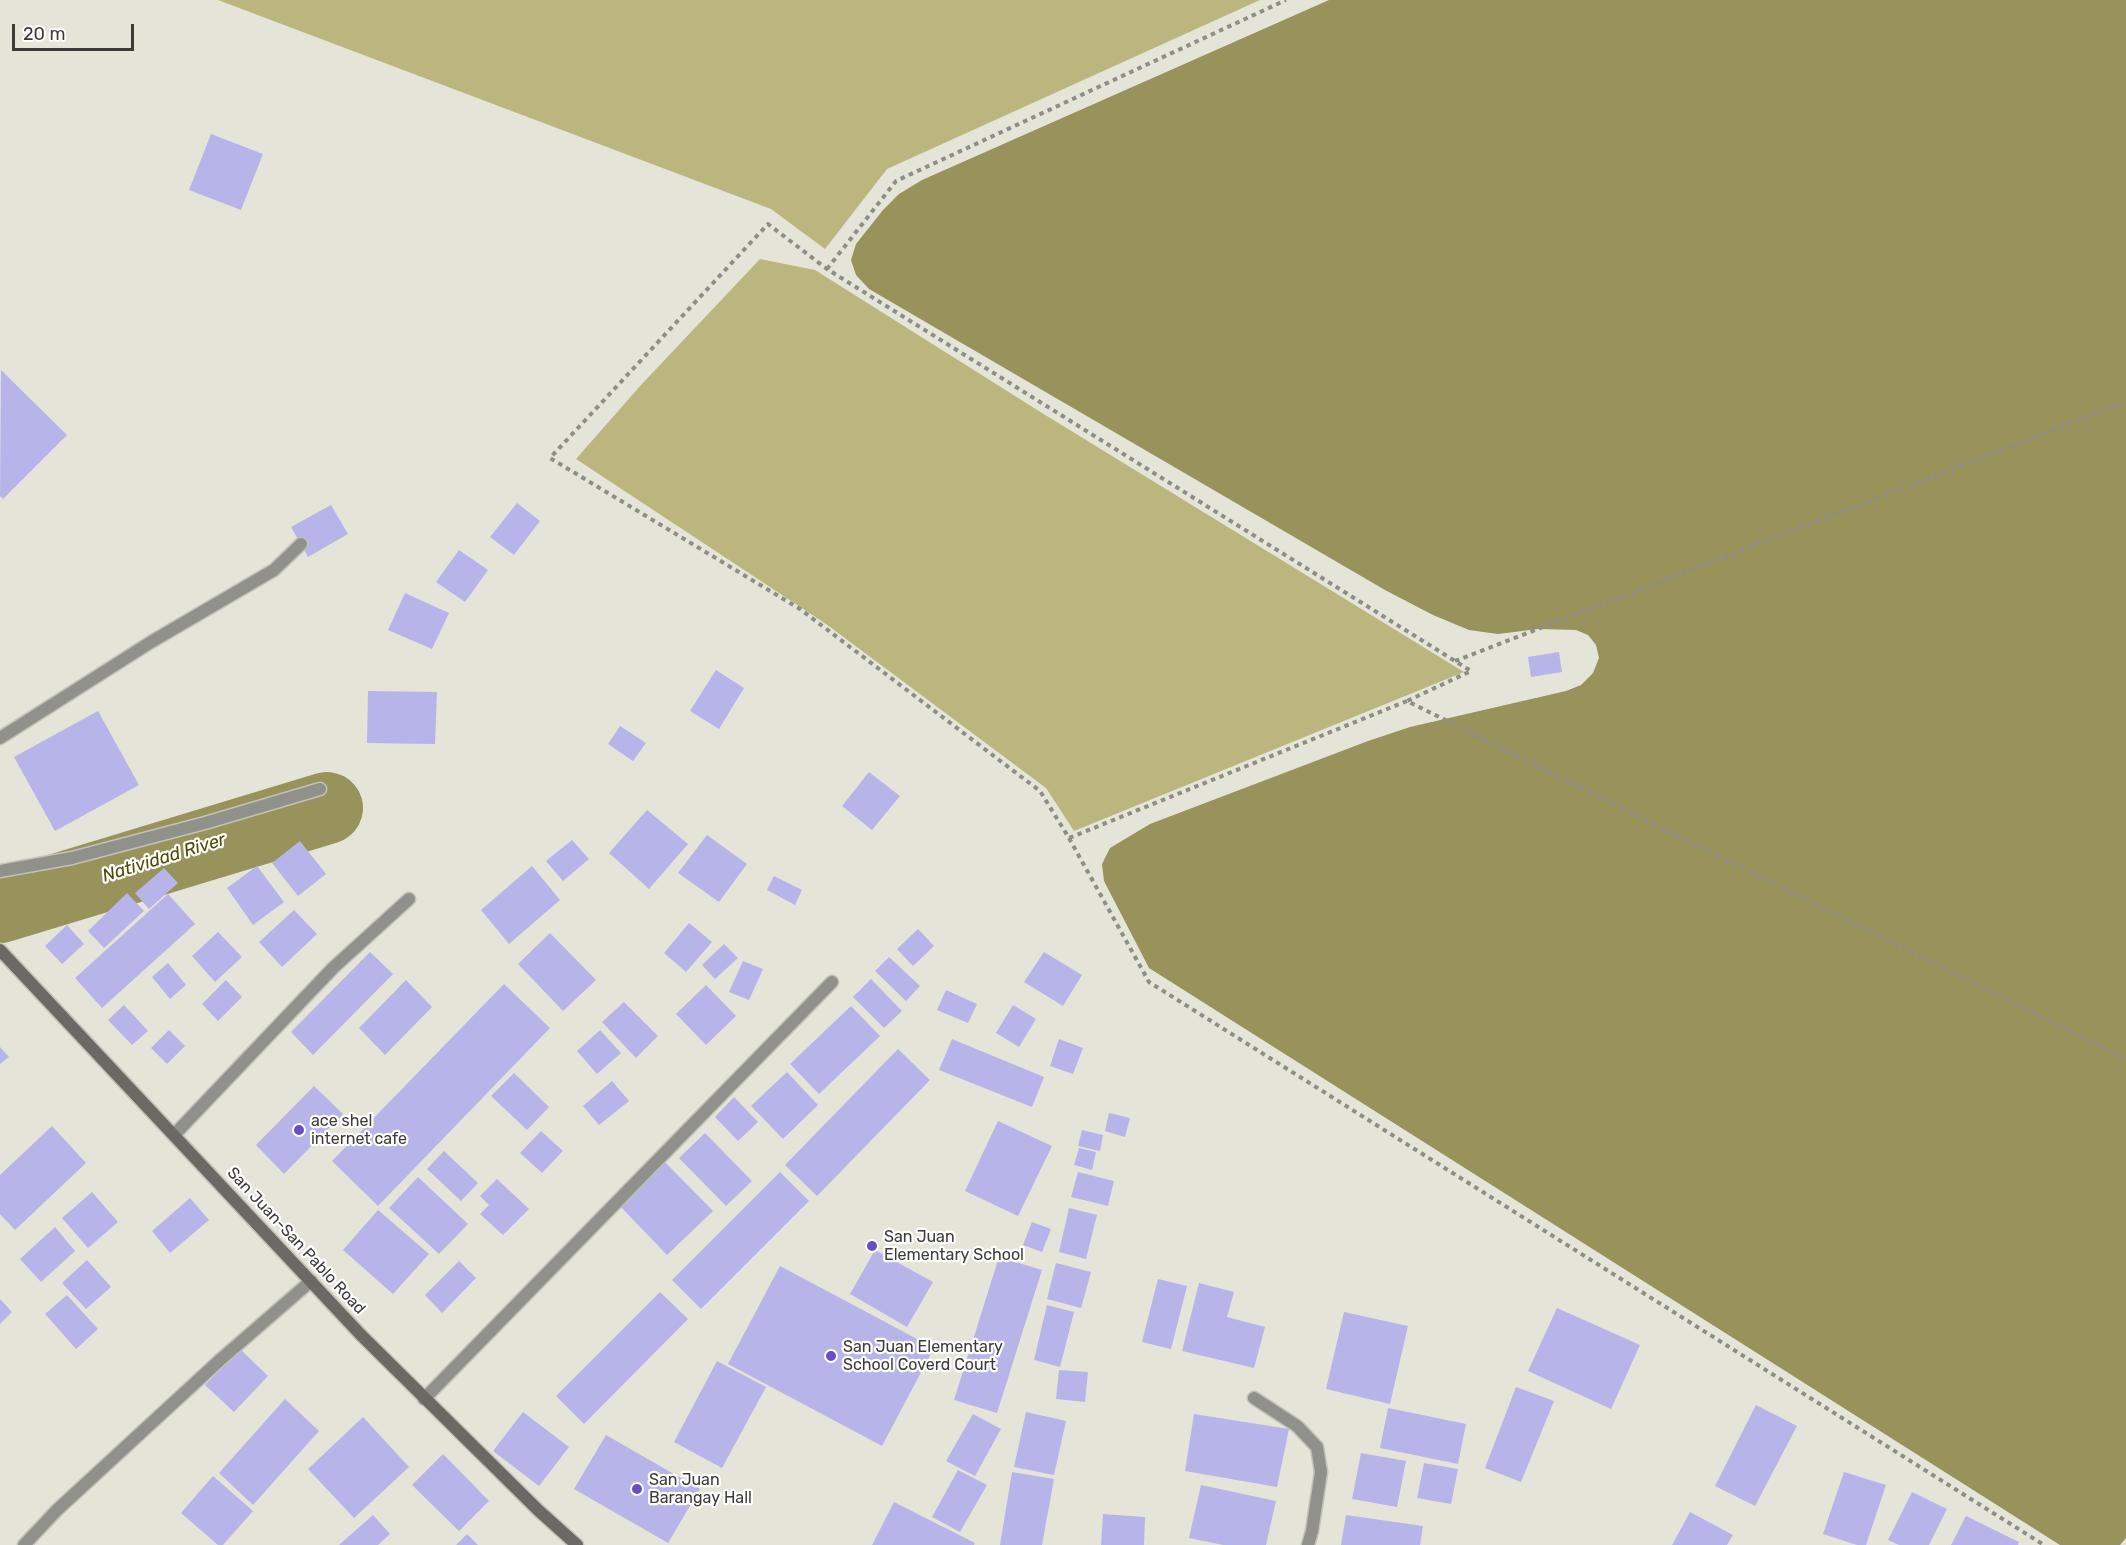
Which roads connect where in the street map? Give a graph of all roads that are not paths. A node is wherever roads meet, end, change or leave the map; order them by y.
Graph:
1 (301, 544) dead end
2 (0, 738) edge
3 (320, 789) dead end
4 (0, 871) edge
5 (409, 899) dead end
6 (0, 950) edge
7 (832, 982) dead end
8 (174, 1135) junction
9 (311, 1281) junction
10 (1254, 1398) dead end
11 (424, 1399) junction
12 (24, 1545) edge
13 (577, 1545) edge
14 (1308, 1545) edge

1 - 2 street
3 - 4 street
5 - 8 street
6 - 8 street, San Juan-San Pablo Road
7 - 11 street
8 - 9 street, San Juan-San Pablo Road
9 - 11 street, San Juan-San Pablo Road
9 - 12 street
10 - 14 street
11 - 13 street, San Juan-San Pablo Road

